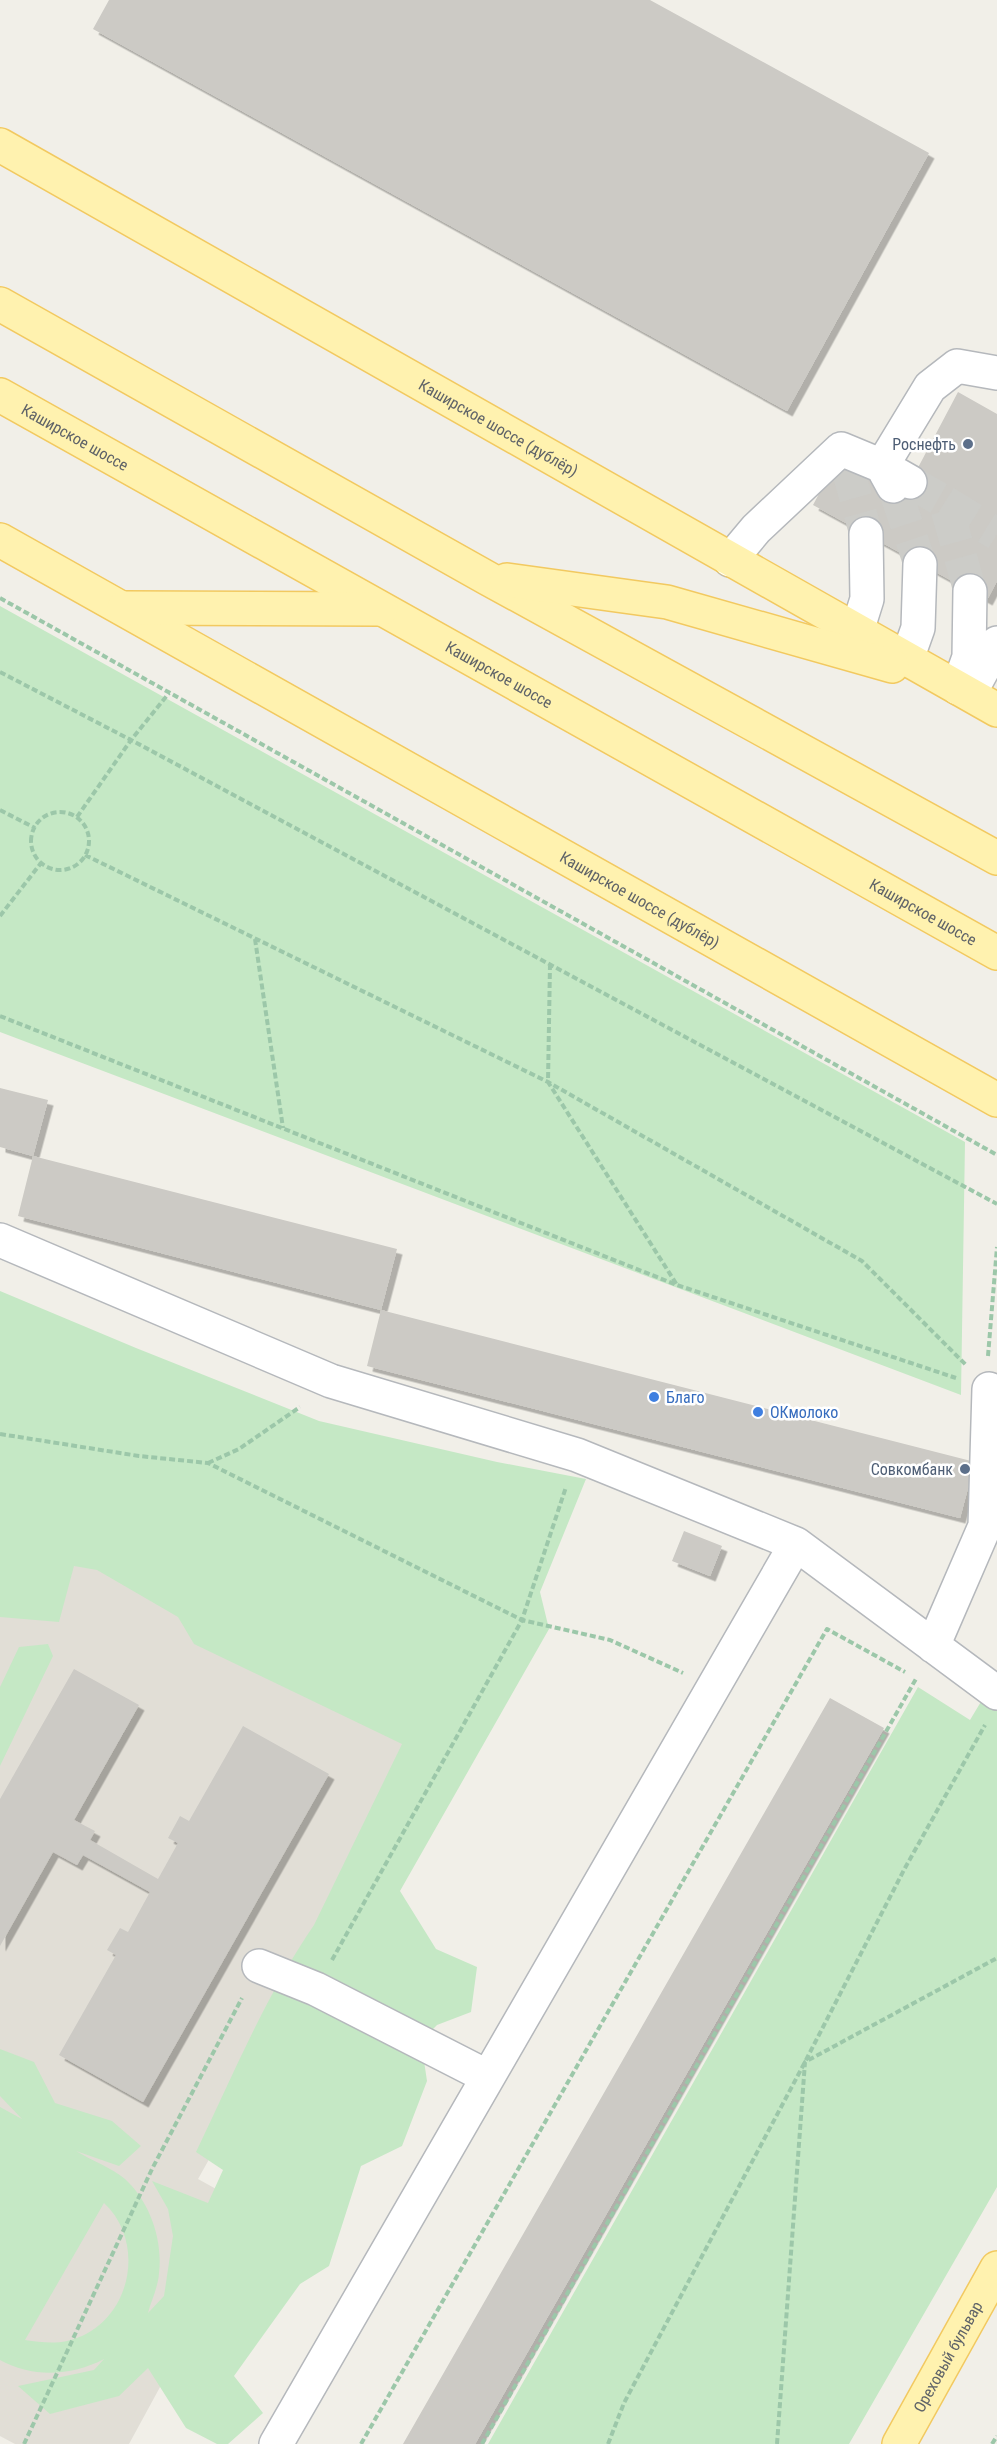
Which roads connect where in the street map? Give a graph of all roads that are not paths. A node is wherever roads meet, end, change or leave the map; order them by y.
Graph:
1 (0, 145) edge
2 (0, 304) edge
3 (997, 373) edge
4 (0, 394) edge
5 (866, 534) tunnel mouth
6 (0, 540) edge
7 (730, 560) junction
8 (920, 564) tunnel mouth
9 (487, 578) junction
10 (970, 591) tunnel mouth
11 (122, 608) junction
12 (383, 609) junction
13 (857, 631) junction
14 (997, 643) edge
15 (907, 659) junction
16 (977, 698) edge
17 (997, 858) edge
18 (997, 953) edge
19 (997, 1100) edge
20 (0, 1240) edge
21 (989, 1389) road end
22 (796, 1544) junction
23 (933, 1646) junction
24 (997, 1693) edge
25 (259, 1966) road end
26 (488, 2077) junction
27 (997, 2268) edge
28 (276, 2444) edge
29 (899, 2444) edge

1 - 7 main road, Каширское шоссе (дублёр)
2 - 9 main road
3 - 7 lane
4 - 12 main road, Каширское шоссе
5 - 13 lane
6 - 11 main road, Каширское шоссе (дублёр)
7 - 13 main road, Каширское шоссе (дублёр)
8 - 15 lane
9 - 16 main road
9 - 17 main road
10 - 16 lane
11 - 12 main road
11 - 19 main road, Каширское шоссе (дублёр)
12 - 18 main road, Каширское шоссе
13 - 15 main road, Каширское шоссе (дублёр)
14 - 16 lane
15 - 16 main road, Каширское шоссе (дублёр)
20 - 22 lane
21 - 23 lane
22 - 23 lane
22 - 26 lane
23 - 24 lane
25 - 26 lane
26 - 28 lane
27 - 29 main road, Ореховый бульвар

